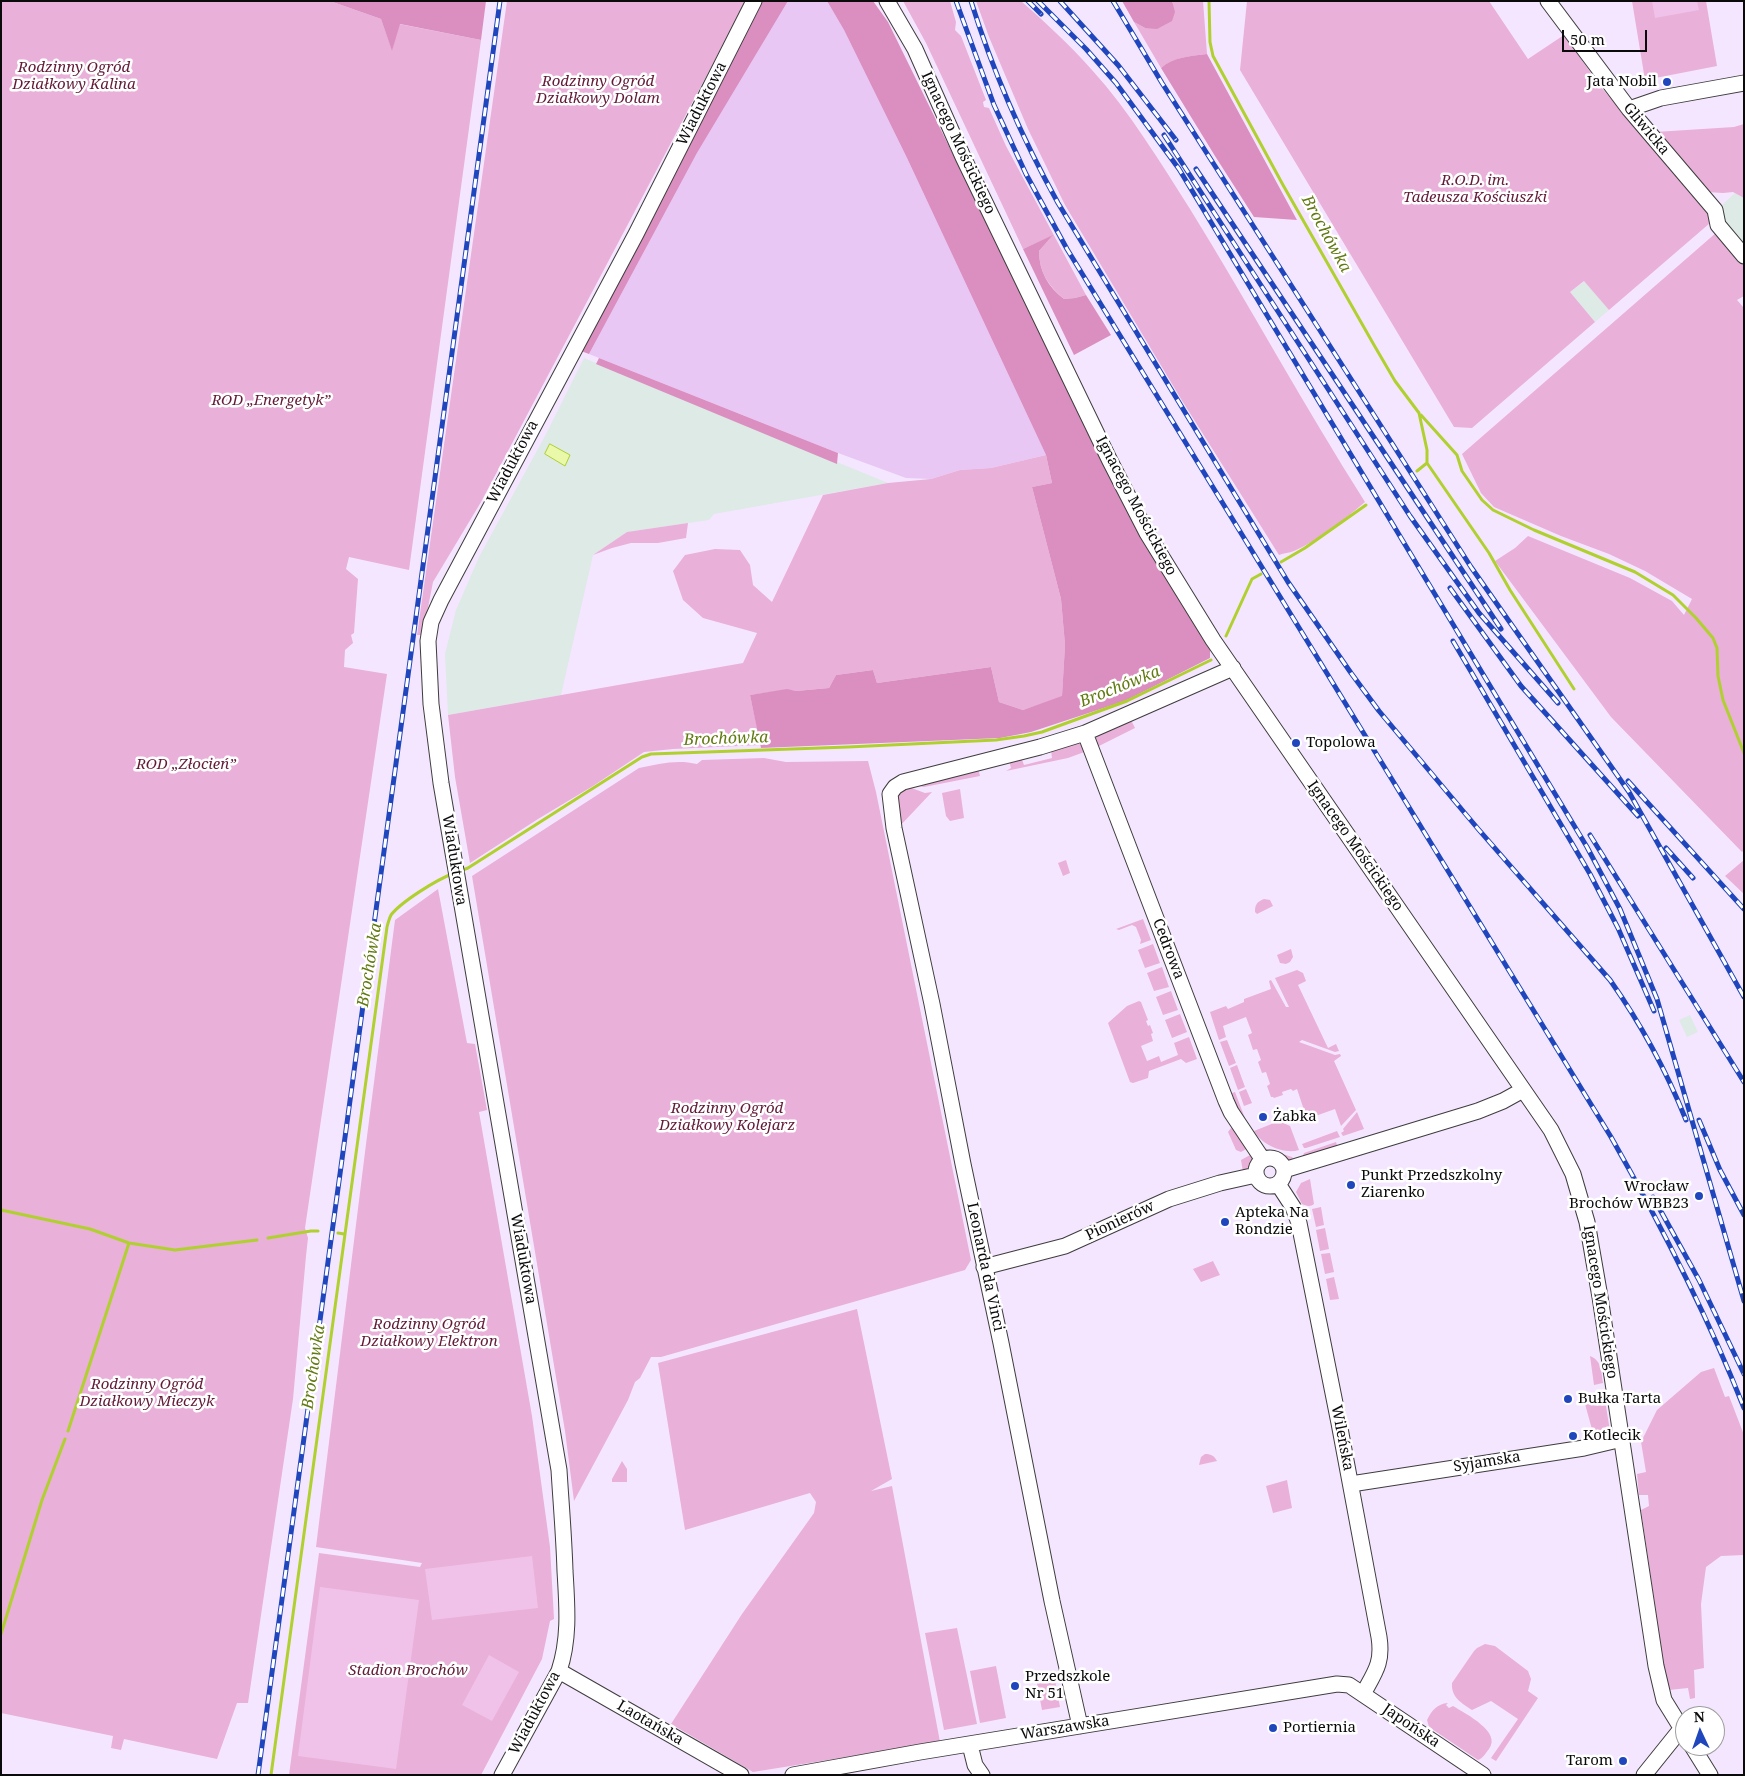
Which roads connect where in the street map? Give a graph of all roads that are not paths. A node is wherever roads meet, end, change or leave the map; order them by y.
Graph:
1 (754, 1) edge
2 (887, 1) edge
3 (1548, 1) edge
4 (1744, 83) edge
5 (1629, 109) junction
6 (1744, 256) edge
7 (1233, 668) junction
8 (1085, 733) junction
9 (1523, 1090) junction
10 (1263, 1160) junction
11 (1284, 1170) junction
12 (1256, 1175) junction
13 (1278, 1184) junction
14 (984, 1267) junction
15 (1622, 1440) junction
16 (1351, 1484) junction
17 (559, 1671) junction
18 (1337, 1684) joint
19 (1363, 1694) junction
20 (1675, 1719) edge
21 (1080, 1726) junction
22 (1675, 1741) edge
23 (970, 1745) junction
24 (1698, 1756) edge
25 (502, 1775) edge
26 (741, 1775) edge
27 (793, 1775) edge
28 (982, 1775) edge
29 (1483, 1775) edge
30 (1644, 1775) edge
31 (1710, 1775) edge

1 - 17 street, Wiaduktowa
2 - 7 street, Ignacego Mościckiego
3 - 5 street, Gliwicka
4 - 5 street
5 - 6 street, Gliwicka
7 - 8 street
7 - 9 street, Ignacego Mościckiego
8 - 10 street, Cedrowa
8 - 14 street, Leonarda da Vinci
9 - 11 street
9 - 15 street, Ignacego Mościckiego
10 - 11 street
10 - 12 street
11 - 13 street
12 - 13 street
12 - 14 street, Pionierów
13 - 16 street, Wileńska
14 - 21 street, Leonarda da Vinci
15 - 16 street, Syjamska
15 - 20 street, Ignacego Mościckiego
16 - 19 street, Wileńska
17 - 25 street, Wiaduktowa
17 - 26 street, Laotańska
18 - 19 street, Japońska
18 - 21 street, Warszawska
19 - 29 street, Japońska
21 - 23 street, Warszawska
22 - 30 street
23 - 27 street, Warszawska
23 - 28 street
24 - 31 street

